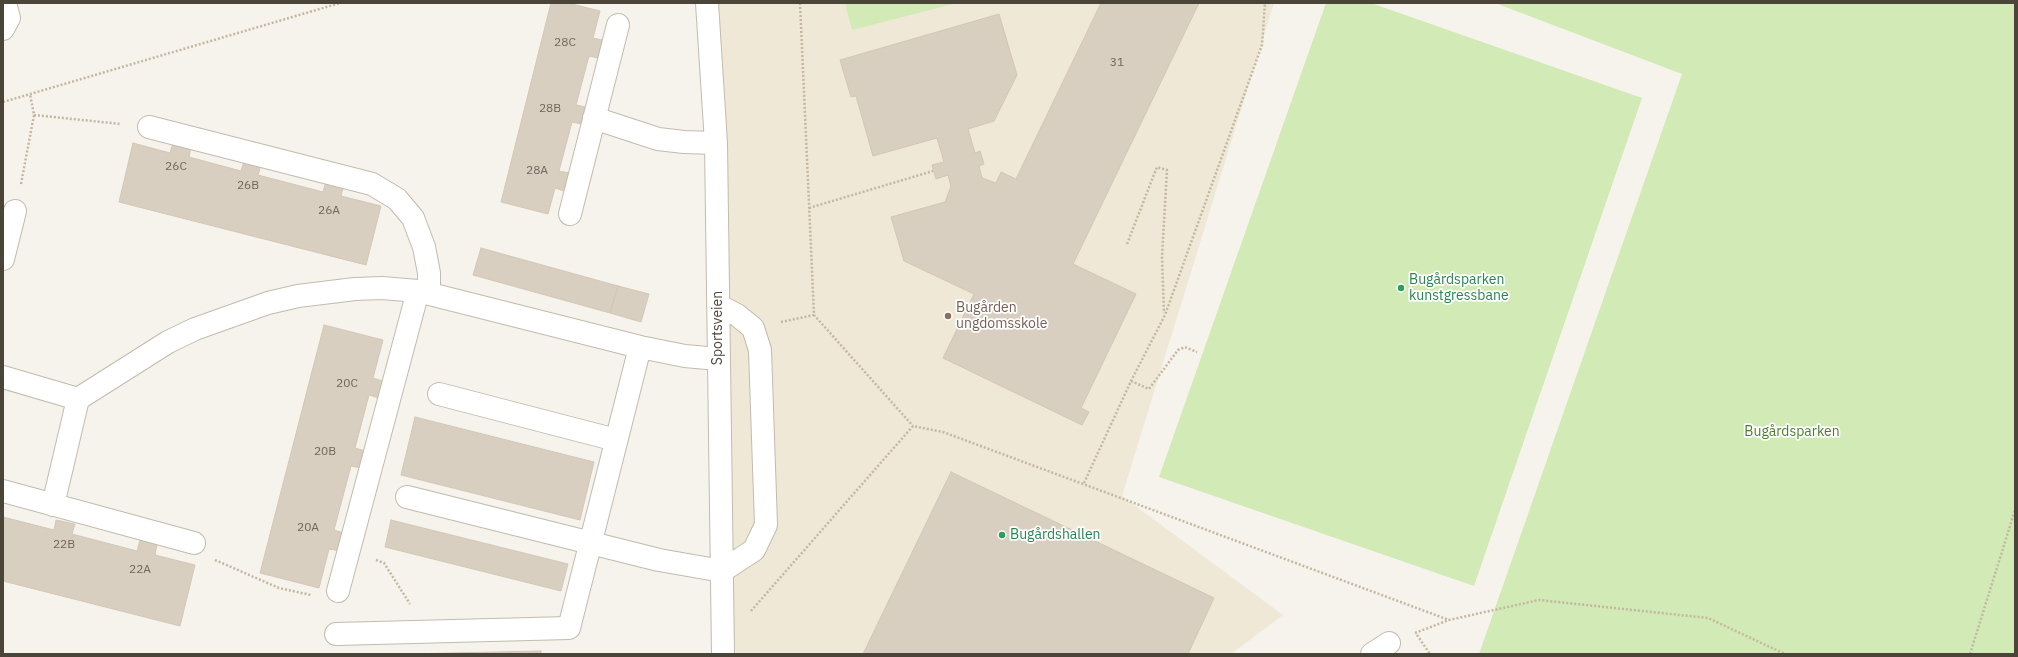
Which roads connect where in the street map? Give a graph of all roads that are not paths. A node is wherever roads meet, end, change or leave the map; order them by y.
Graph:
1 (5, 3) edge
2 (707, 3) edge
3 (618, 26) dead end
4 (3, 29) edge
5 (594, 118) junction
6 (149, 127) road end
7 (716, 142) junction
8 (15, 211) road end
9 (570, 214) dead end
10 (3, 259) edge
11 (424, 292) junction
12 (718, 305) junction
13 (640, 347) junction
14 (718, 359) junction
15 (3, 377) edge
16 (439, 394) dead end
17 (78, 399) junction
18 (616, 440) junction
19 (3, 491) edge
20 (407, 497) dead end
21 (53, 505) junction
22 (194, 543) road end
23 (590, 544) junction
24 (722, 571) junction
25 (338, 591) road end
26 (336, 634) dead end
27 (723, 648) edge

1 - 4 street
2 - 7 street, Sportsveien
3 - 5 street
5 - 7 street
5 - 9 street
6 - 11 street
7 - 12 street, Sportsveien
8 - 10 street
11 - 13 street
11 - 17 street
11 - 25 street
12 - 14 street, Sportsveien
12 - 24 street
13 - 14 street
13 - 18 street
14 - 24 street, Sportsveien
15 - 17 street
16 - 18 street
17 - 21 street
18 - 23 street
19 - 21 street
20 - 23 street
21 - 22 street
23 - 24 street
23 - 26 street
24 - 27 street, Sportsveien

